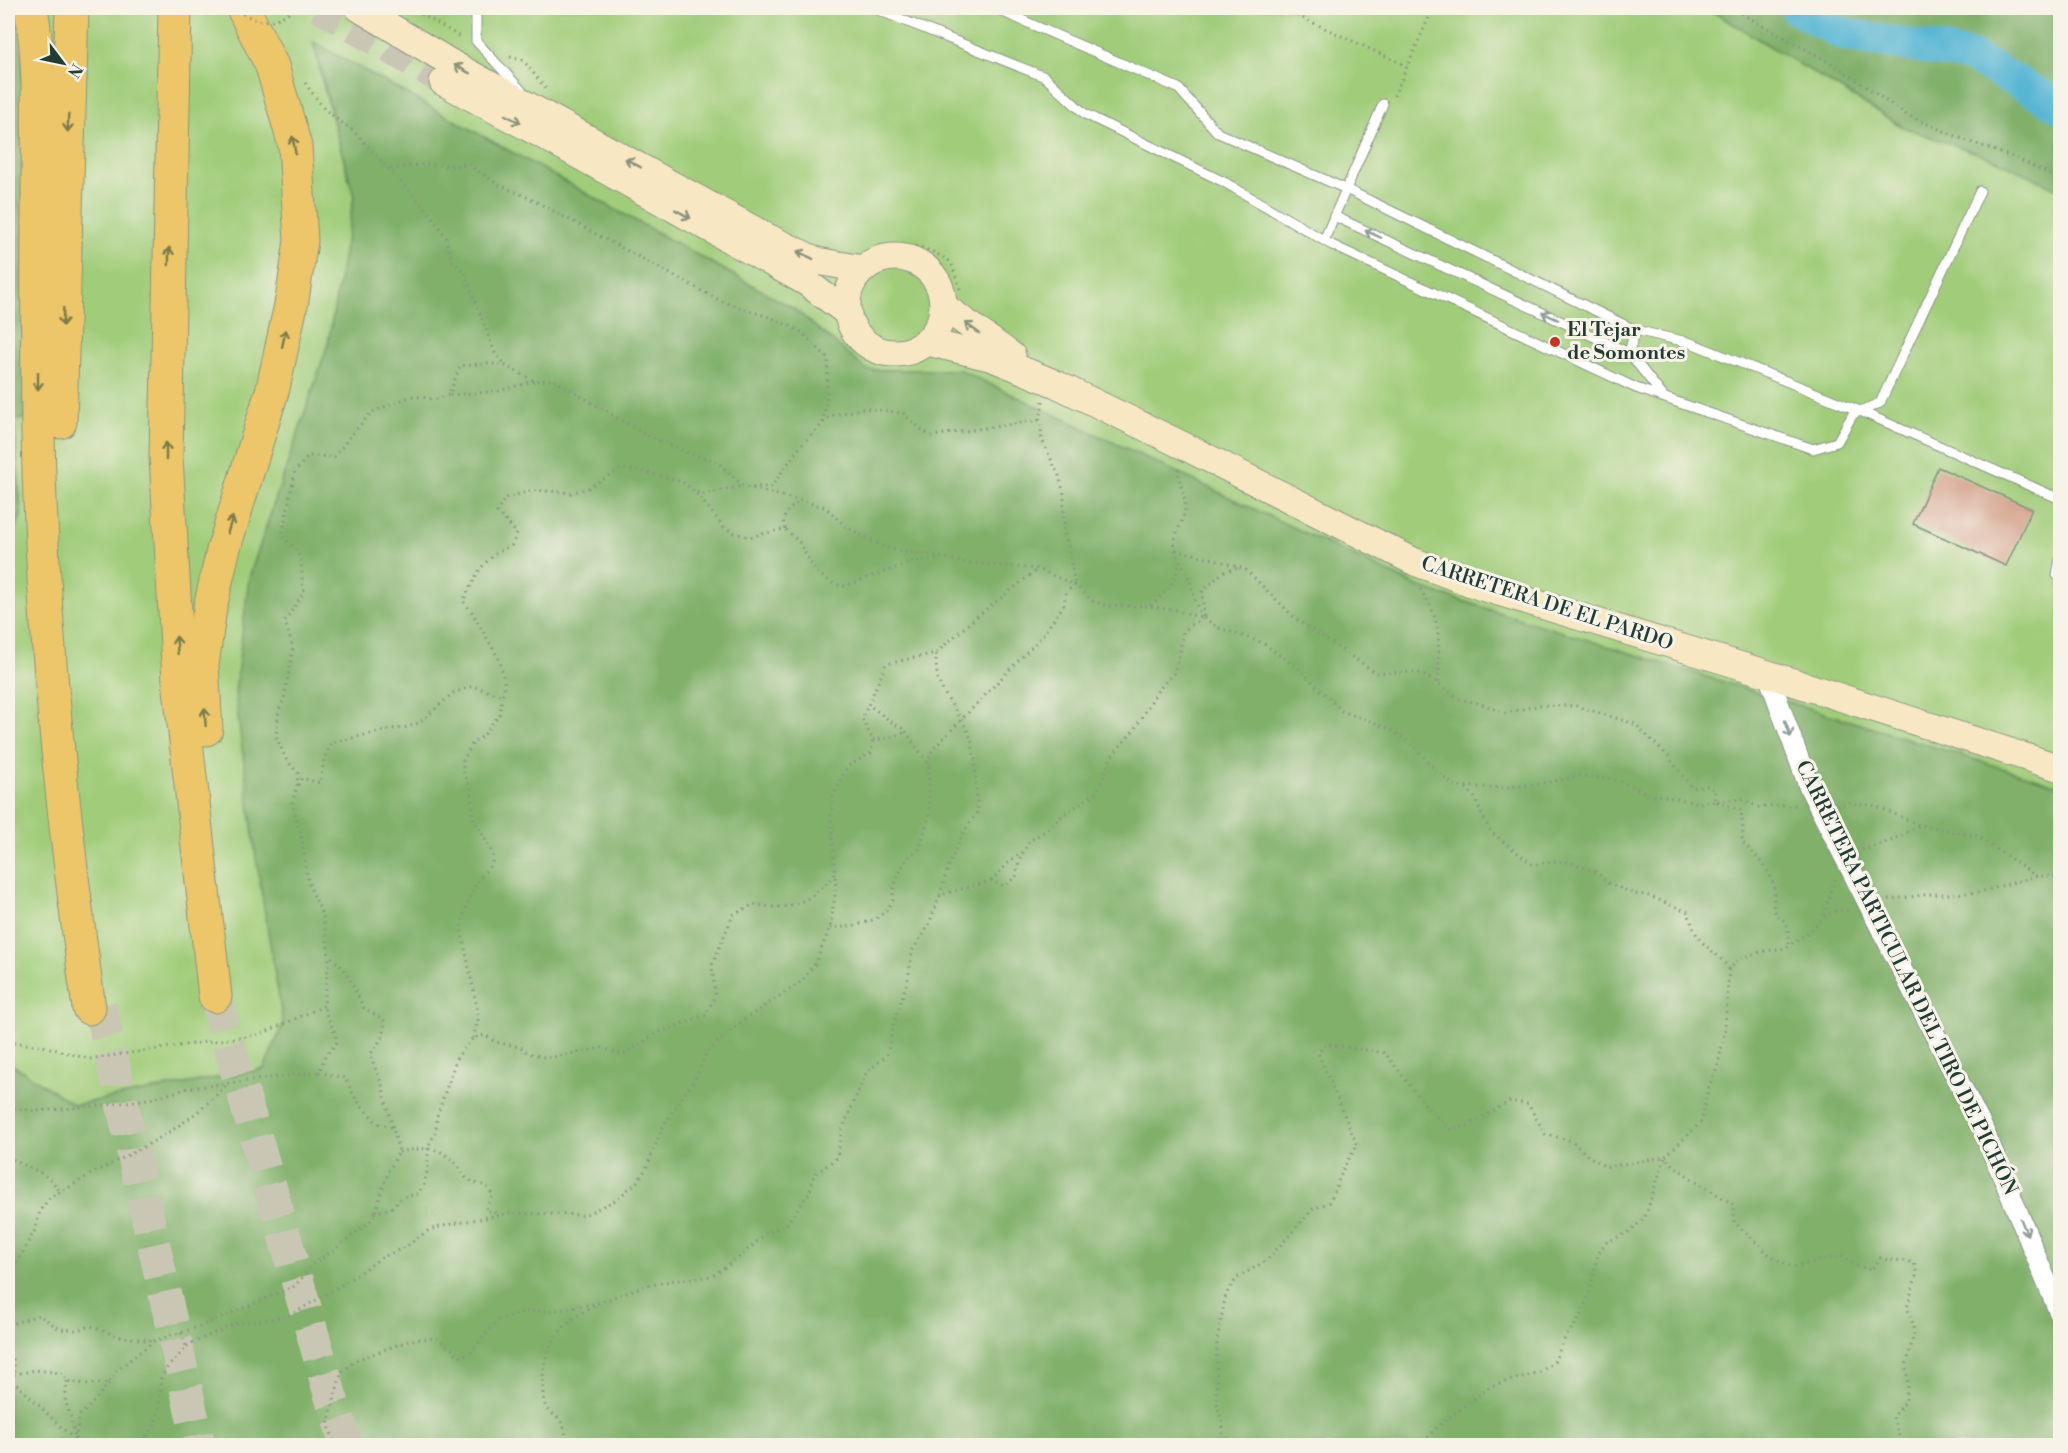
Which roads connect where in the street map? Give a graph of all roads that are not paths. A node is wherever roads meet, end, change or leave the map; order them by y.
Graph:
1 (31, 8) edge
2 (175, 8) edge
3 (243, 8) edge
4 (360, 8) edge
5 (476, 8) edge
6 (873, 8) edge
7 (994, 8) edge
8 (72, 15) edge
9 (443, 82) tunnel mouth
10 (545, 103) junction
11 (1383, 104) dead end
12 (1346, 189) junction
13 (1980, 191) dead end
14 (1334, 216) junction
15 (1324, 240) junction
16 (865, 260) junction
17 (953, 300) junction
18 (845, 311) junction
19 (1635, 330) junction
20 (927, 342) junction
21 (1629, 353) junction
22 (1056, 384) junction
23 (1664, 396) junction
24 (1860, 411) junction
25 (2061, 499) edge
26 (2061, 560) edge
27 (2061, 577) edge
28 (1768, 674) junction
29 (2061, 768) edge
30 (208, 943) junction
31 (215, 996) tunnel mouth
32 (2061, 1314) edge

1 - 8 highway
30 -> 2 highway
30 -> 3 highway
10 -> 4 street
5 - 10 lane
6 - 15 lane
7 - 12 lane
9 -> 18 street
16 -> 10 street
11 - 12 lane
12 - 14 lane
12 - 19 lane
13 - 24 lane
14 - 15 lane
21 -> 14 lane
15 - 23 lane
16 - 17 street
16 - 18 street
17 - 20 street
22 -> 17 street, CARRETERA DE EL PARDO
18 - 20 street
19 - 21 lane
19 - 24 lane
20 - 22 street, CARRETERA DE EL PARDO
21 - 23 lane
22 - 28 street, CARRETERA DE EL PARDO
23 - 24 lane
24 - 25 lane
26 - 27 lane
28 - 29 street, CARRETERA DE EL PARDO
28 -> 32 street, CARRETERA PARTICULAR DEL TIRO DE PICHÓN
30 - 31 highway

